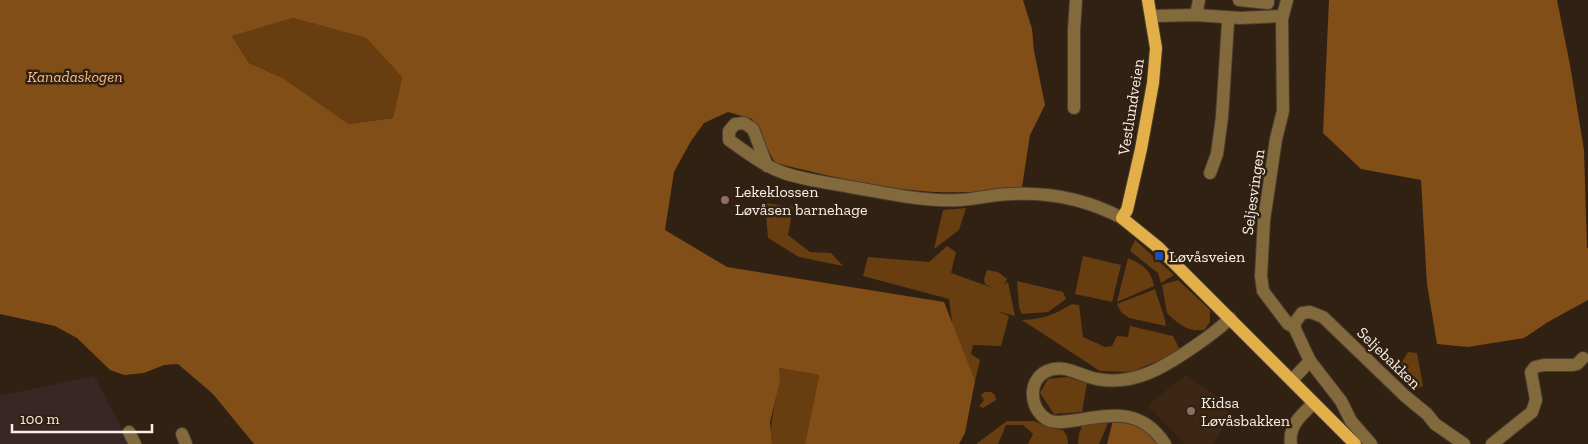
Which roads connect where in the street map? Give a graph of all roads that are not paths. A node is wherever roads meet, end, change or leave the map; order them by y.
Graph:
1 (1076, 0) edge
2 (1148, 0) edge
3 (1199, 0) edge
4 (1239, 0) edge
5 (1268, 0) edge
6 (1287, 0) edge
7 (1196, 15) junction
8 (1152, 16) junction
9 (1282, 16) junction
10 (1226, 17) junction
11 (1074, 108) dead end
12 (767, 166) dead end
13 (1210, 173) dead end
14 (1122, 218) junction
15 (1230, 318) junction
16 (1294, 327) junction
17 (1583, 358) dead end
18 (1310, 361) junction
19 (1292, 380) junction
20 (1314, 402) junction
21 (129, 432) dead end
22 (135, 444) edge
23 (1165, 444) edge
24 (1291, 444) edge
25 (1355, 444) edge
26 (1371, 444) edge
27 (1464, 444) edge
28 (1492, 444) edge

1 - 11 street
2 - 8 main road, Vestlundveien
3 - 7 street
4 - 5 street
6 - 9 street, Seljesvingen
7 - 8 street
7 - 10 street
8 - 14 main road, Vestlundveien
9 - 10 street
9 - 16 street, Seljesvingen
10 - 13 street
12 - 14 street
14 - 15 main road
15 - 19 main road
15 - 23 street
16 - 18 street, Seljesvingen
16 - 27 street, Seljebakken
17 - 28 street
18 - 19 street
18 - 26 street
19 - 20 main road
20 - 24 street
20 - 25 main road
21 - 22 street

